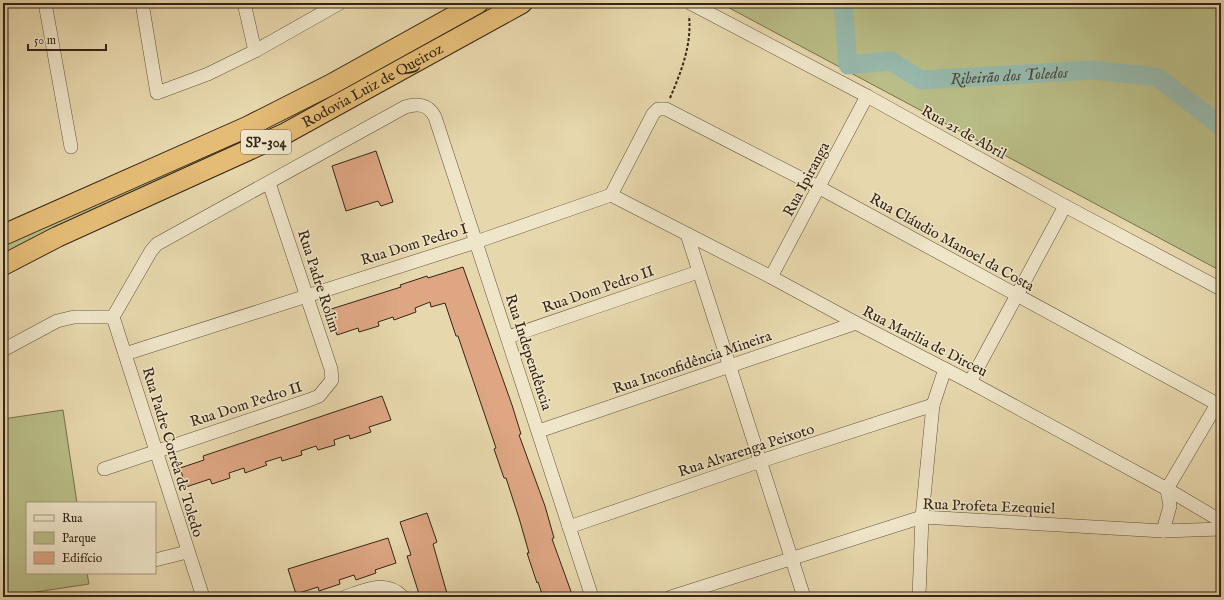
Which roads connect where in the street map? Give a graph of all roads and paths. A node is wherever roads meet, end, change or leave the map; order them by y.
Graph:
1 (45, 3) edge
2 (142, 3) edge
3 (244, 3) edge
4 (340, 3) edge
5 (478, 3) edge
6 (522, 3) edge
7 (689, 9) edge
8 (255, 51) junction
9 (867, 96) junction
10 (666, 109) junction
11 (71, 147) dead end
12 (269, 183) junction
13 (820, 188) junction
14 (611, 195) junction
15 (1065, 206) junction
16 (687, 234) junction
17 (3, 235) edge
18 (57, 237) junction
19 (476, 242) junction
20 (3, 265) edge
21 (3, 270) edge
22 (698, 272) junction
23 (771, 277) junction
24 (1221, 289) edge
25 (306, 295) junction
26 (1017, 296) junction
27 (113, 317) junction
28 (856, 323) junction
29 (508, 337) junction
30 (3, 350) edge
31 (126, 354) junction
32 (728, 366) junction
33 (945, 369) junction
34 (970, 382) junction
35 (326, 388) joint
36 (933, 405) junction
37 (1219, 405) edge
38 (539, 431) junction
39 (157, 451) junction
40 (761, 461) junction
41 (104, 469) dead end
42 (1167, 489) junction
43 (922, 517) junction
44 (1217, 519) edge
45 (569, 527) junction
46 (1215, 529) edge
47 (1163, 531) junction
48 (187, 552) junction
49 (791, 558) junction
50 (156, 560) edge
51 (203, 597) edge
52 (345, 597) edge
53 (403, 597) edge
54 (592, 597) edge
55 (671, 597) edge
56 (804, 597) edge
57 (920, 597) edge

1 - 11 street
2 - 8 street
3 - 8 street
4 - 8 street
5 - 17 highway, Rodovia Luiz de Queiroz / SP-304
6 - 18 highway, Rodovia Luiz de Queiroz / SP-304
7 - 9 street, Rua 21 de Abril
7 - 10 path
9 - 13 street, Rua Ipiranga
9 - 15 street, Rua 21 de Abril
10 - 13 street, Rua Cláudio Manoel da Costa
10 - 14 street
12 - 19 street, Rua Independência
12 - 25 street, Rua Padre Rolim
12 - 27 street
13 - 23 street, Rua Ipiranga
13 - 26 street, Rua Cláudio Manoel da Costa
14 - 16 street, Rua Marilia de Dirceu
14 - 19 street, Rua Dom Pedro I
15 - 24 street, Rua 21 de Abril
15 - 26 street
16 - 22 street
16 - 23 street, Rua Marilia de Dirceu
18 - 20 highway, Rodovia Luiz de Queiroz / SP-304
18 - 21 highway
19 - 25 street, Rua Dom Pedro I
19 - 29 street, Rua Independência
22 - 29 street, Rua Dom Pedro II
22 - 32 street
23 - 28 street, Rua Marilia de Dirceu
25 - 31 street, Rua Dom Pedro I
25 - 35 street, Rua Padre Rolim
26 - 34 street
26 - 37 street, Rua Cláudio Manoel da Costa
27 - 30 street
27 - 31 street, Rua Padre Corrêa de Toledo
28 - 32 street, Rua Inconfidência Mineira
28 - 33 street, Rua Marilia de Dirceu
29 - 38 street, Rua Independência
31 - 39 street, Rua Padre Corrêa de Toledo
32 - 38 street, Rua Inconfidência Mineira
32 - 40 street
33 - 34 street, Rua Marilia de Dirceu
33 - 36 street
34 - 42 street, Rua Marilia de Dirceu
35 - 39 street, Rua Dom Pedro II
36 - 40 street, Rua Alvarenga Peixoto
36 - 43 street
37 - 42 street
38 - 45 street, Rua Independência
39 - 41 street, Rua Dom Pedro II
39 - 48 street, Rua Padre Corrêa de Toledo
40 - 45 street, Rua Alvarenga Peixoto
40 - 49 street
42 - 44 street, Rua Marilia de Dirceu
42 - 47 street
43 - 47 street, Rua Profeta Ezequiel
43 - 49 street, Rua Profeta Ezequiel
43 - 57 street
44 - 46 street
45 - 54 street, Rua Independência
46 - 47 street, Rua Profeta Ezequiel
48 - 50 street
48 - 51 street, Rua Padre Corrêa de Toledo
49 - 55 street, Rua Profeta Ezequiel
49 - 56 street
52 - 53 street

